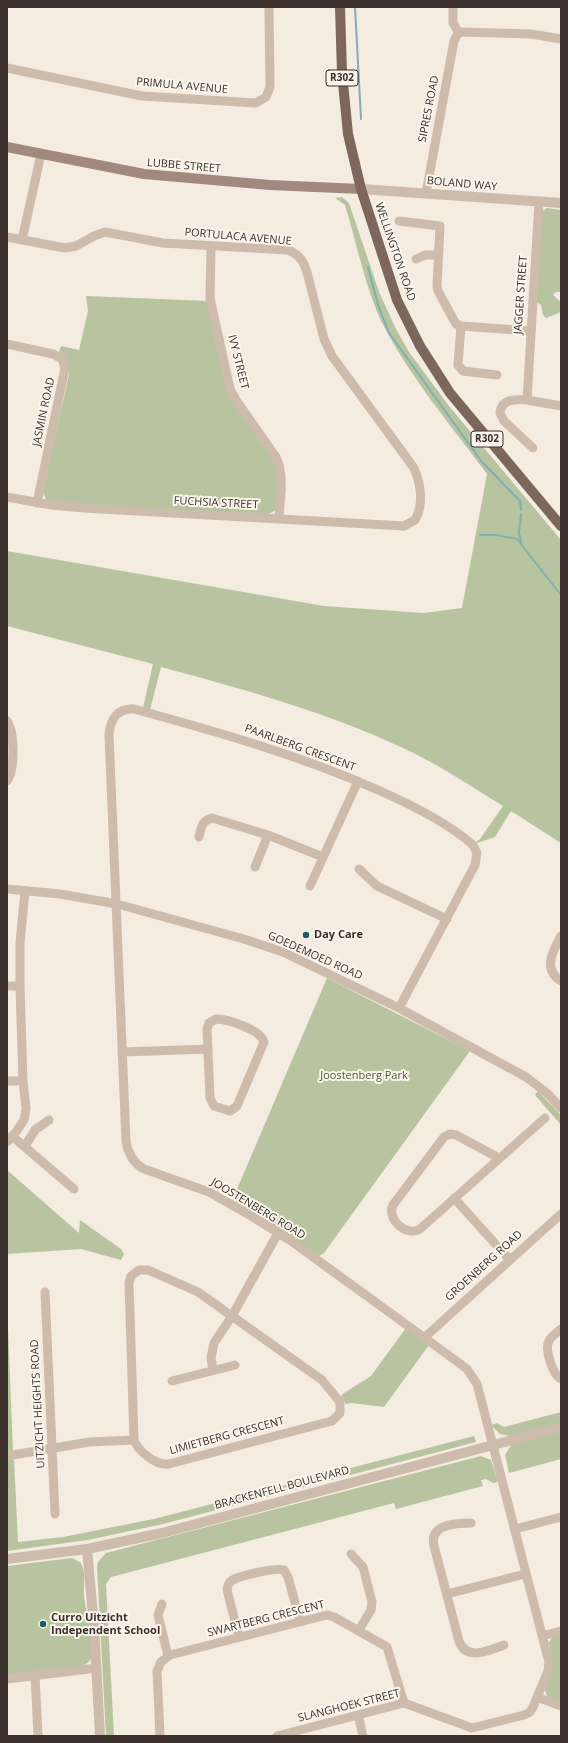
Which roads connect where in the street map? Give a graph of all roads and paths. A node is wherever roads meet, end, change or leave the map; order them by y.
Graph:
1 (269, 7) edge
2 (340, 7) edge
3 (453, 7) edge
4 (460, 33) junction
5 (561, 38) edge
6 (7, 68) edge
7 (7, 147) edge
8 (41, 154) junction
9 (361, 189) junction
10 (426, 193) junction
11 (539, 202) junction
12 (561, 203) edge
13 (399, 221) dead end
14 (7, 237) edge
15 (22, 240) junction
16 (211, 246) junction
17 (438, 255) junction
18 (416, 259) dead end
19 (460, 326) junction
20 (531, 331) junction
21 (7, 344) edge
22 (497, 375) dead end
23 (527, 400) junction
24 (561, 406) edge
25 (533, 448) dead end
26 (7, 497) edge
27 (37, 503) junction
28 (419, 514) joint
29 (279, 518) junction
30 (561, 526) edge
31 (7, 721) edge
32 (7, 781) edge
33 (358, 781) junction
34 (268, 835) junction
35 (199, 837) dead end
36 (323, 857) junction
37 (254, 867) dead end
38 (359, 869) dead end
39 (310, 886) dead end
40 (7, 890) edge
41 (25, 891) junction
42 (117, 904) junction
43 (447, 919) junction
44 (561, 936) edge
45 (561, 981) edge
46 (7, 986) edge
47 (20, 986) junction
48 (399, 1008) junction
49 (208, 1049) junction
50 (122, 1052) junction
51 (7, 1081) edge
52 (23, 1081) junction
53 (561, 1108) edge
54 (545, 1118) dead end
55 (49, 1120) dead end
56 (10, 1139) edge
57 (25, 1146) junction
58 (499, 1158) junction
59 (74, 1189) dead end
60 (454, 1198) junction
61 (561, 1214) edge
62 (278, 1233) junction
63 (510, 1259) junction
64 (45, 1292) dead end
65 (232, 1316) junction
66 (561, 1329) edge
67 (425, 1337) junction
68 (235, 1365) dead end
69 (213, 1370) junction
70 (561, 1379) edge
71 (172, 1381) dead end
72 (561, 1427) edge
73 (134, 1440) junction
74 (493, 1445) junction
75 (52, 1448) junction
76 (7, 1456) edge
77 (506, 1495) joint
78 (55, 1514) dead end
79 (561, 1517) edge
80 (471, 1523) dead end
81 (515, 1529) junction
82 (87, 1549) junction
83 (351, 1554) dead end
84 (7, 1559) edge
85 (525, 1574) junction
86 (447, 1594) junction
87 (162, 1604) dead end
88 (300, 1622) junction
89 (359, 1630) junction
90 (561, 1631) edge
91 (542, 1636) junction
92 (239, 1637) junction
93 (504, 1645) dead end
94 (168, 1656) junction
95 (97, 1668) junction
96 (35, 1676) junction
97 (7, 1678) edge
98 (537, 1697) junction
99 (404, 1703) junction
100 (561, 1706) edge
101 (358, 1715) junction
102 (467, 1732) edge
103 (38, 1736) edge
104 (100, 1736) edge
105 (160, 1736) edge
106 (277, 1736) edge
107 (363, 1736) edge

1 - 6 street, PRIMULA AVENUE
2 - 9 main road, WELLINGTON ROAD / R302
3 - 4 street
4 - 5 street
4 - 10 street, SIPRES ROAD
7 - 8 main road, LUBBE STREET
8 - 9 main road, LUBBE STREET
8 - 15 street
9 - 10 street, BOLAND WAY
9 - 30 main road, WELLINGTON ROAD / R302
10 - 11 street, BOLAND WAY
11 - 12 street, BOLAND WAY
11 - 20 street, JAGGER STREET
13 - 17 street
14 - 15 street, PORTULACA AVENUE
15 - 16 street, PORTULACA AVENUE
16 - 28 street, PORTULACA AVENUE
16 - 29 street, IVY STREET
17 - 18 street
17 - 19 street
19 - 20 street
19 - 22 street
20 - 23 street, JAGGER STREET
21 - 27 street, JASMIN ROAD
23 - 24 street
23 - 25 street
26 - 27 street, FUCHSIA STREET
27 - 29 street, FUCHSIA STREET
28 - 29 street, FUCHSIA STREET
31 - 32 street
33 - 36 street
33 - 42 street, PAARLBERG CRESCENT
33 - 43 street, PAARLBERG CRESCENT
34 - 35 street
34 - 36 street
34 - 37 street
36 - 39 street
38 - 43 street
40 - 41 street, GOEDEMOED ROAD
41 - 42 street, GOEDEMOED ROAD
41 - 47 street
42 - 48 street, GOEDEMOED ROAD
42 - 50 street, JOOSTENBERG ROAD
43 - 48 street, PAARLBERG CRESCENT
44 - 45 street
46 - 47 street
47 - 52 street
48 - 53 street, GOEDEMOED ROAD
49 - 49 street
49 - 50 street
50 - 62 street, JOOSTENBERG ROAD
51 - 52 street
52 - 56 street
54 - 58 street
55 - 57 street
56 - 57 street
57 - 59 street
58 - 60 street
58 - 60 street
60 - 63 street
61 - 63 street, GROENBERG ROAD
62 - 65 street
62 - 67 street, JOOSTENBERG ROAD
63 - 67 street, GROENBERG ROAD
64 - 75 street, UITZICHT HEIGHTS ROAD
65 - 69 street
65 - 73 street, LIMIETBERG CRESCENT
65 - 73 street, LIMIETBERG CRESCENT
66 - 70 street
67 - 74 street, JOOSTENBERG ROAD
68 - 69 street
69 - 71 street
72 - 74 street, BRACKENFELL BOULEVARD
73 - 75 street
74 - 77 street, JOOSTENBERG ROAD
74 - 82 street, BRACKENFELL BOULEVARD
75 - 76 street
75 - 78 street, UITZICHT HEIGHTS ROAD
77 - 81 street, SLANGHOEK STREET
79 - 81 street
80 - 86 street
81 - 85 street, SLANGHOEK STREET
82 - 84 street, BRACKENFELL BOULEVARD
82 - 95 street
83 - 89 street
85 - 86 street
85 - 91 street, SLANGHOEK STREET
86 - 93 street
87 - 94 street
88 - 89 street, SWARTBERG CRESCENT
88 - 92 street, SWARTBERG CRESCENT
88 - 92 street
89 - 99 street, SWARTBERG CRESCENT
90 - 91 street
91 - 98 street, SLANGHOEK STREET
92 - 94 street, SWARTBERG CRESCENT
94 - 105 street
95 - 96 street
95 - 104 street
96 - 97 street
96 - 103 street
98 - 100 street
98 - 102 street, SLANGHOEK STREET
99 - 101 street, SLANGHOEK STREET
99 - 102 street, SLANGHOEK STREET
101 - 106 street, SLANGHOEK STREET
101 - 107 street

